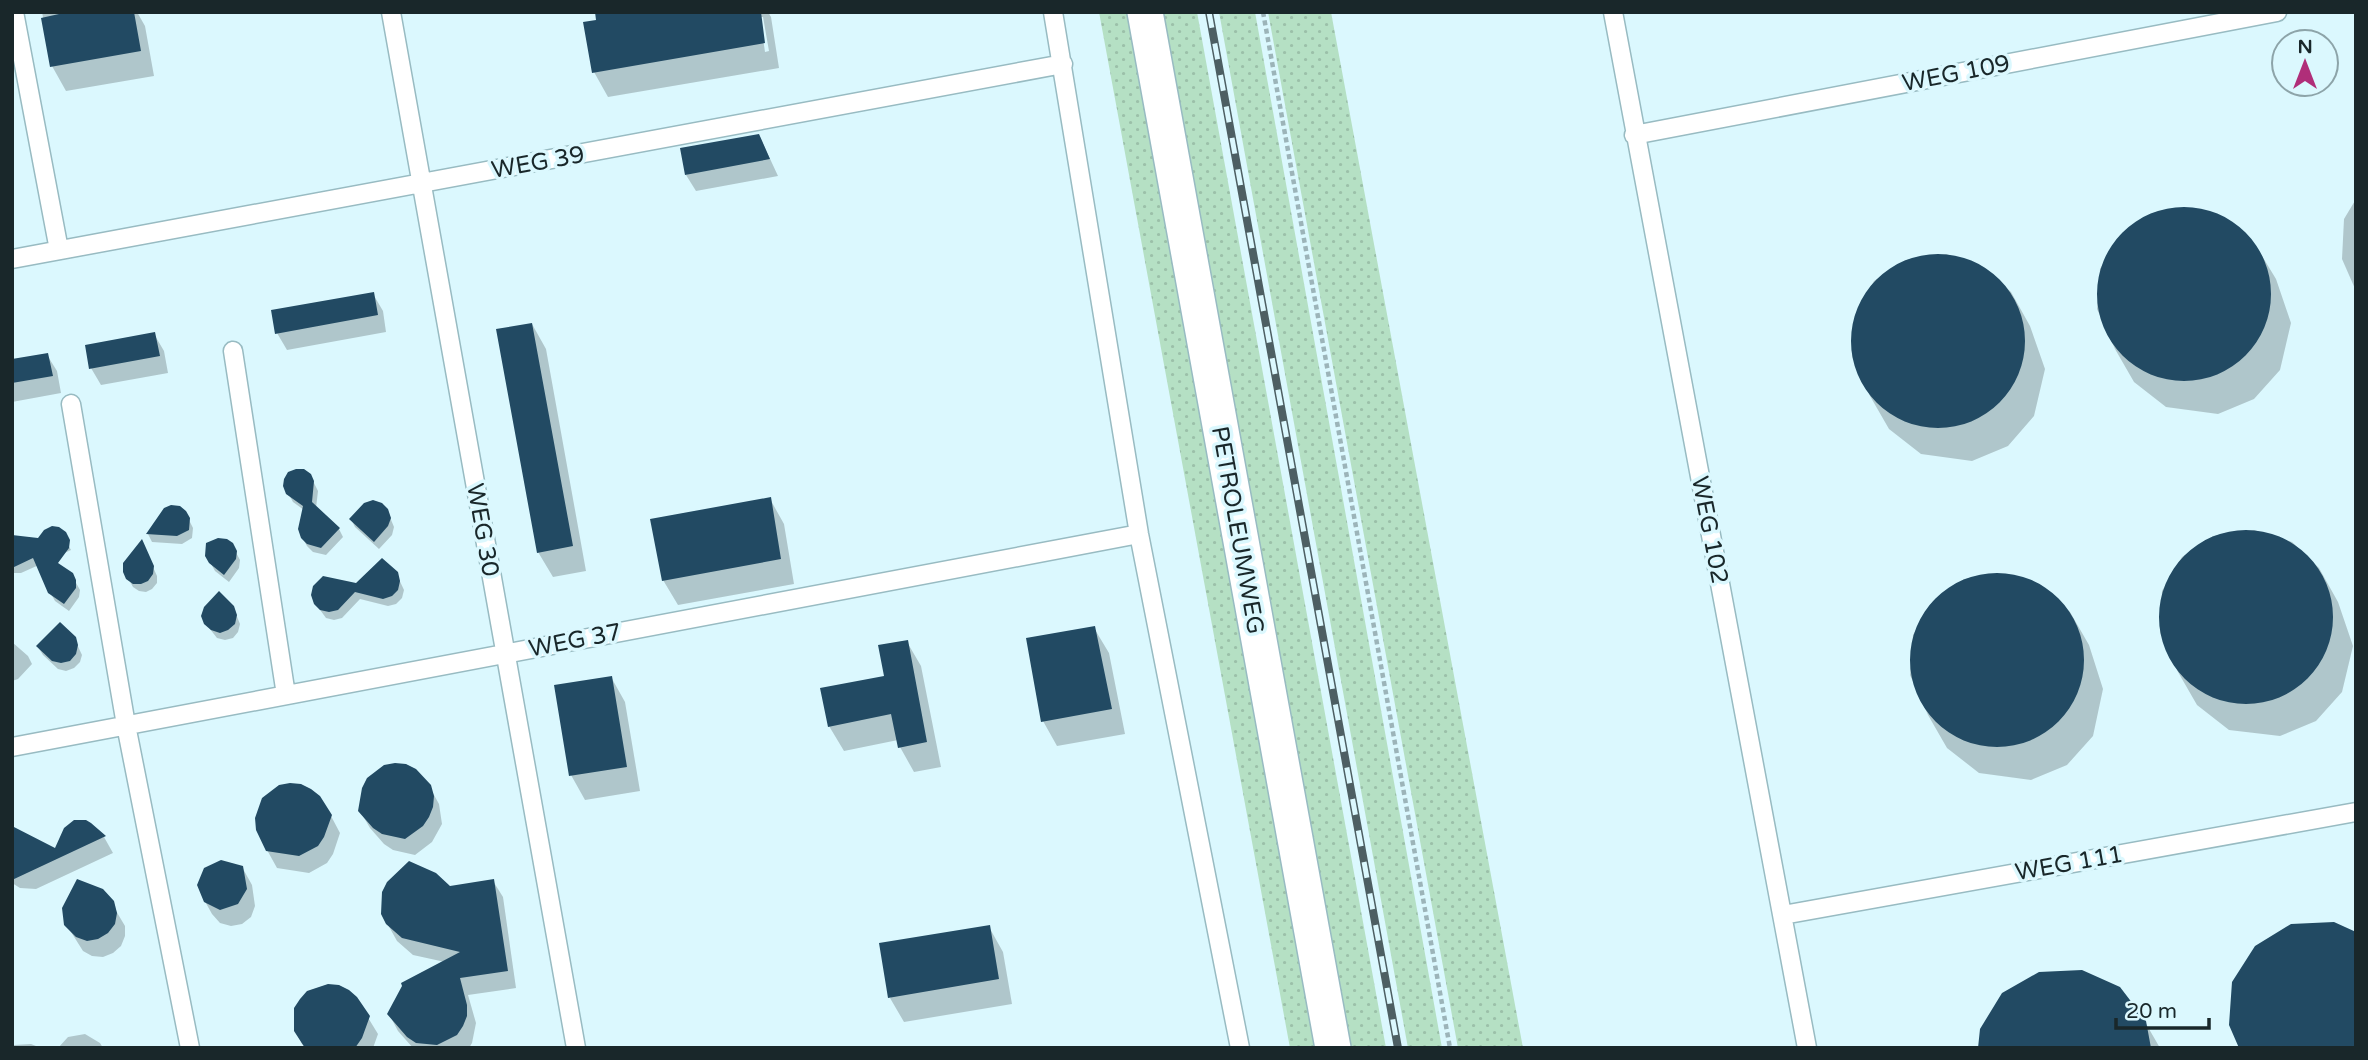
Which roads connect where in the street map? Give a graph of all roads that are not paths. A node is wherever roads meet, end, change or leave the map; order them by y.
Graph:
1 (14, 12) edge
2 (391, 12) edge
3 (1054, 12) edge
4 (1145, 12) edge
5 (1613, 12) edge
6 (2277, 12) edge
7 (1063, 64) junction
8 (1634, 135) junction
9 (421, 183) junction
10 (60, 250) junction
11 (12, 259) edge
12 (233, 351) dead end
13 (71, 404) dead end
14 (1139, 534) junction
15 (506, 653) junction
16 (286, 695) junction
17 (126, 725) junction
18 (12, 747) edge
19 (2356, 812) edge
20 (1783, 915) junction
21 (190, 1048) edge
22 (576, 1048) edge
23 (1240, 1048) edge
24 (1334, 1048) edge
25 (1807, 1048) edge

1 - 10 lane
2 - 9 lane, WEG 30
3 - 7 lane
4 - 24 street, PETROLEUMWEG
5 - 8 lane, WEG 102
6 - 8 lane, WEG 109
7 - 9 lane, WEG 39
7 - 14 lane
8 - 20 lane, WEG 102
9 - 10 lane, WEG 39
9 - 15 lane, WEG 30
10 - 11 lane, WEG 39
12 - 16 lane
13 - 17 lane
14 - 15 lane, WEG 37
14 - 23 lane
15 - 16 lane, WEG 37
15 - 22 lane, WEG 30
16 - 17 lane, WEG 37
17 - 18 lane, WEG 37
17 - 21 lane
19 - 20 lane, WEG 111
20 - 25 lane, WEG 102

